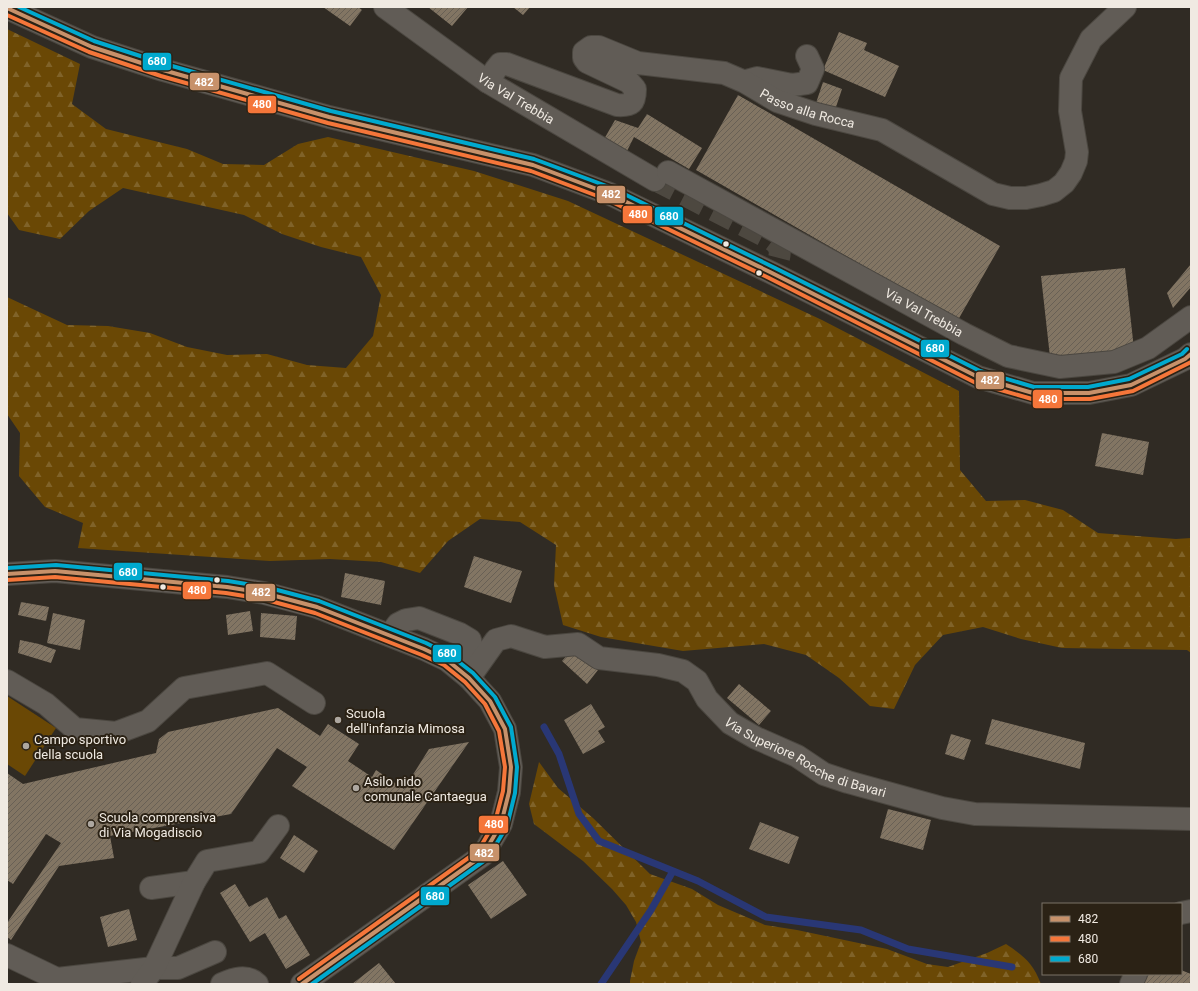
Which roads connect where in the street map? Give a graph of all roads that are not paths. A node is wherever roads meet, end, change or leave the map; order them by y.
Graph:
1 (385, 7) edge
2 (1125, 7) edge
3 (7, 8) edge
4 (807, 56) dead end
5 (488, 82) junction
6 (745, 82) junction
7 (1191, 318) edge
8 (1191, 354) edge
9 (7, 574) edge
10 (399, 644) junction
11 (469, 678) junction
12 (7, 681) edge
13 (314, 703) dead end
14 (1191, 819) edge
15 (278, 826) dead end
16 (194, 882) junction
17 (151, 888) dead end
18 (215, 952) dead end
19 (7, 955) edge
20 (1136, 975) edge
21 (148, 976) edge
22 (222, 984) edge
23 (256, 984) edge
24 (302, 984) edge
25 (1131, 984) edge

1 - 5 street, Via Val Trebbia
2 - 6 street, Passo alla Rocca
3 - 8 street
4 - 6 street
5 - 6 street, Passo alla Rocca
5 - 7 street, Via Val Trebbia
9 - 10 street
10 - 11 street
10 - 11 street
11 - 14 street, Via Superiore Rocche di Bavari
11 - 24 street
12 - 13 street
15 - 16 street
16 - 17 street
16 - 21 street
18 - 21 street
19 - 21 street
20 - 25 street
22 - 23 street

